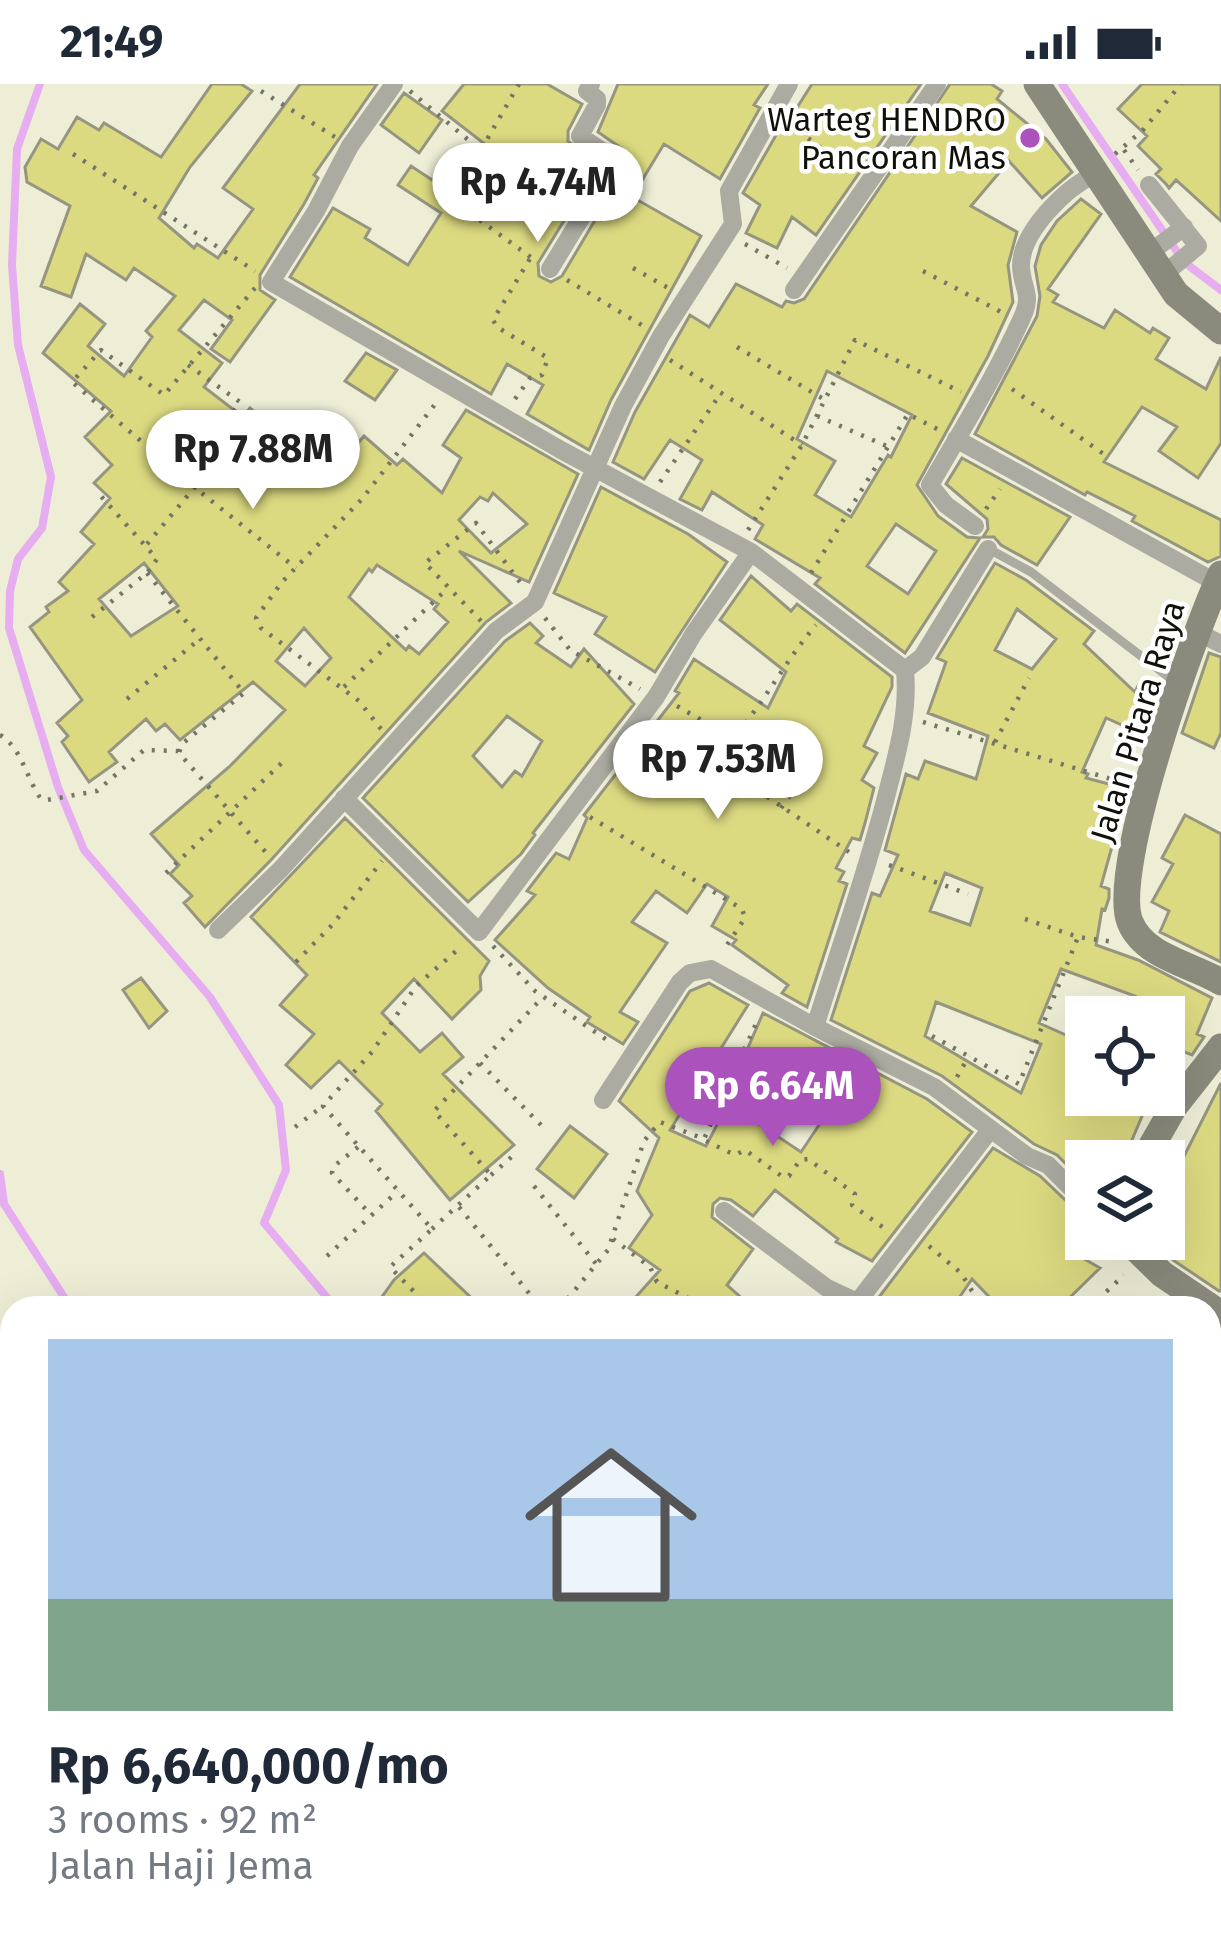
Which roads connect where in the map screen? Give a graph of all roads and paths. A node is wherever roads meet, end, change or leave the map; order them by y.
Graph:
1 (398, 84) edge
2 (519, 84) edge
3 (790, 84) edge
4 (937, 84) edge
5 (1037, 84) edge
6 (1181, 84) edge
7 (589, 87) edge
8 (261, 91) dead end
9 (772, 113) junction
10 (350, 146) junction
11 (479, 150) junction
12 (1117, 152) dead end
13 (73, 154) dead end
14 (1095, 175) junction
15 (866, 181) junction
16 (1148, 185) dead end
17 (452, 196) dead end
18 (726, 234) junction
19 (1167, 250) junction
20 (1190, 253) dead end
21 (530, 257) dead end
22 (633, 268) dead end
23 (550, 269) dead end
24 (923, 271) dead end
25 (793, 280) joint
26 (271, 282) junction
27 (686, 298) junction
28 (1020, 323) junction
29 (1221, 331) edge
30 (736, 347) dead end
31 (653, 350) junction
32 (188, 365) junction
33 (992, 376) junction
34 (450, 384) junction
35 (722, 393) junction
36 (825, 400) junction
37 (977, 400) junction
38 (817, 416) junction
39 (505, 417) junction
40 (956, 439) junction
41 (210, 445) dead end
42 (802, 445) junction
43 (889, 447) junction
44 (1105, 455) dead end
45 (593, 466) junction
46 (195, 488) junction
47 (99, 494) dead end
48 (651, 496) junction
49 (975, 526) dead end
50 (147, 544) junction
51 (744, 548) junction
52 (988, 549) joint
53 (296, 568) junction
54 (147, 573) junction
55 (1219, 578) edge
56 (448, 588) junction
57 (802, 588) junction
58 (535, 602) junction
59 (829, 609) junction
60 (92, 617) dead end
61 (496, 631) junction
62 (200, 638) junction
63 (1209, 638) edge
64 (905, 670) junction
65 (1029, 678) dead end
66 (1179, 686) junction
67 (342, 689) junction
68 (127, 698) dead end
69 (656, 698) junction
70 (905, 717) junction
71 (0, 735) edge
72 (733, 738) junction
73 (994, 743) junction
74 (394, 744) junction
75 (178, 751) junction
76 (287, 758) dead end
77 (808, 769) dead end
78 (1147, 790) junction
79 (344, 798) junction
80 (575, 808) junction
81 (781, 808) junction
82 (230, 812) junction
83 (394, 848) junction
84 (870, 858) junction
85 (281, 869) junction
86 (166, 873) dead end
87 (968, 894) dead end
88 (1025, 919) dead end
89 (218, 930) dead end
90 (479, 932) junction
91 (296, 962) dead end
92 (711, 969) junction
93 (1221, 982) edge
94 (543, 997) junction
95 (767, 1000) junction
96 (815, 1027) junction
97 (932, 1036) dead end
98 (1221, 1047) edge
99 (632, 1056) junction
100 (480, 1063) junction
101 (603, 1100) dead end
102 (323, 1106) junction
103 (542, 1126) dead end
104 (295, 1127) dead end
105 (990, 1130) junction
106 (704, 1139) junction
107 (1155, 1140) edge
108 (359, 1146) junction
109 (516, 1153) dead end
110 (491, 1175) junction
111 (1065, 1182) edge
112 (534, 1186) dead end
113 (398, 1191) junction
114 (459, 1207) junction
115 (724, 1211) dead end
116 (371, 1215) junction
117 (432, 1229) junction
118 (907, 1236) junction
119 (613, 1239) junction
120 (327, 1256) dead end
121 (1124, 1260) edge
122 (1149, 1260) edge
123 (597, 1265) junction
124 (418, 1296) edge
125 (531, 1296) edge
126 (570, 1296) edge
127 (680, 1296) edge
128 (840, 1296) edge
129 (862, 1296) edge
130 (977, 1296) edge
131 (1098, 1296) edge
132 (1198, 1296) edge

1 - 10 street
1 - 11 path
2 - 11 path
3 - 9 street
4 - 15 street
5 - 14 main road
6 - 12 path
7 - 23 street
8 - 10 path
9 - 15 path
9 - 18 street
10 - 26 street
11 - 17 path
13 - 26 path
14 - 19 main road
14 - 28 street
15 - 25 street
16 - 19 street
18 - 25 path
18 - 27 street
19 - 20 street
19 - 29 main road
21 - 39 path
22 - 27 path
24 - 28 path
26 - 32 path
26 - 34 street
27 - 31 street
28 - 33 street
30 - 36 path
31 - 35 path
31 - 45 street
32 - 41 path
32 - 46 path
33 - 37 street
33 - 44 path
34 - 39 street
34 - 53 path
35 - 42 path
35 - 48 path
36 - 37 path
36 - 38 path
37 - 40 street
38 - 42 path
38 - 43 path
39 - 45 street
40 - 43 path
40 - 49 street
40 - 55 street
42 - 51 path
43 - 57 path
45 - 48 street
45 - 58 street
46 - 50 path
46 - 53 path
47 - 50 path
48 - 51 street
50 - 54 path
51 - 57 street
51 - 69 street
52 - 64 street
52 - 66 lane
53 - 67 path
54 - 60 path
54 - 62 path
55 - 63 main road, Jalan Pitara Raya
56 - 58 path
56 - 61 path
56 - 67 path
57 - 59 street
58 - 61 street
58 - 69 path
59 - 64 street
59 - 72 path
61 - 74 street
62 - 68 path
62 - 75 path
63 - 66 main road, Jalan Pitara Raya
64 - 70 street
65 - 73 path
66 - 78 main road, Jalan Pitara Raya
67 - 74 path
69 - 72 path
69 - 80 street
70 - 73 path
70 - 84 street
71 - 75 path
72 - 81 path
73 - 78 path
74 - 79 street
75 - 82 path
76 - 82 path
77 - 81 path
78 - 93 main road, Jalan Pitara Raya
79 - 83 street
79 - 85 street
80 - 90 street
80 - 92 path
81 - 84 path
82 - 85 path
82 - 86 path
83 - 90 street
83 - 91 path
84 - 87 path
84 - 96 street
85 - 89 street
88 - 97 path
90 - 94 path
90 - 102 path
92 - 95 street
92 - 99 street
94 - 99 path
94 - 100 path
95 - 96 street
95 - 106 path
96 - 105 street
98 - 107 main road
99 - 101 street
100 - 103 path
100 - 110 path
102 - 104 path
102 - 108 path
105 - 111 street
105 - 118 street
106 - 118 path
106 - 119 path
108 - 113 path
108 - 116 path
109 - 110 path
110 - 114 path
112 - 123 path
113 - 116 path
113 - 117 path
114 - 117 path
114 - 125 path
115 - 128 street
116 - 120 path
117 - 124 path
118 - 129 street
118 - 130 path
119 - 123 path
119 - 127 path
121 - 131 path
122 - 132 main road
123 - 126 path

